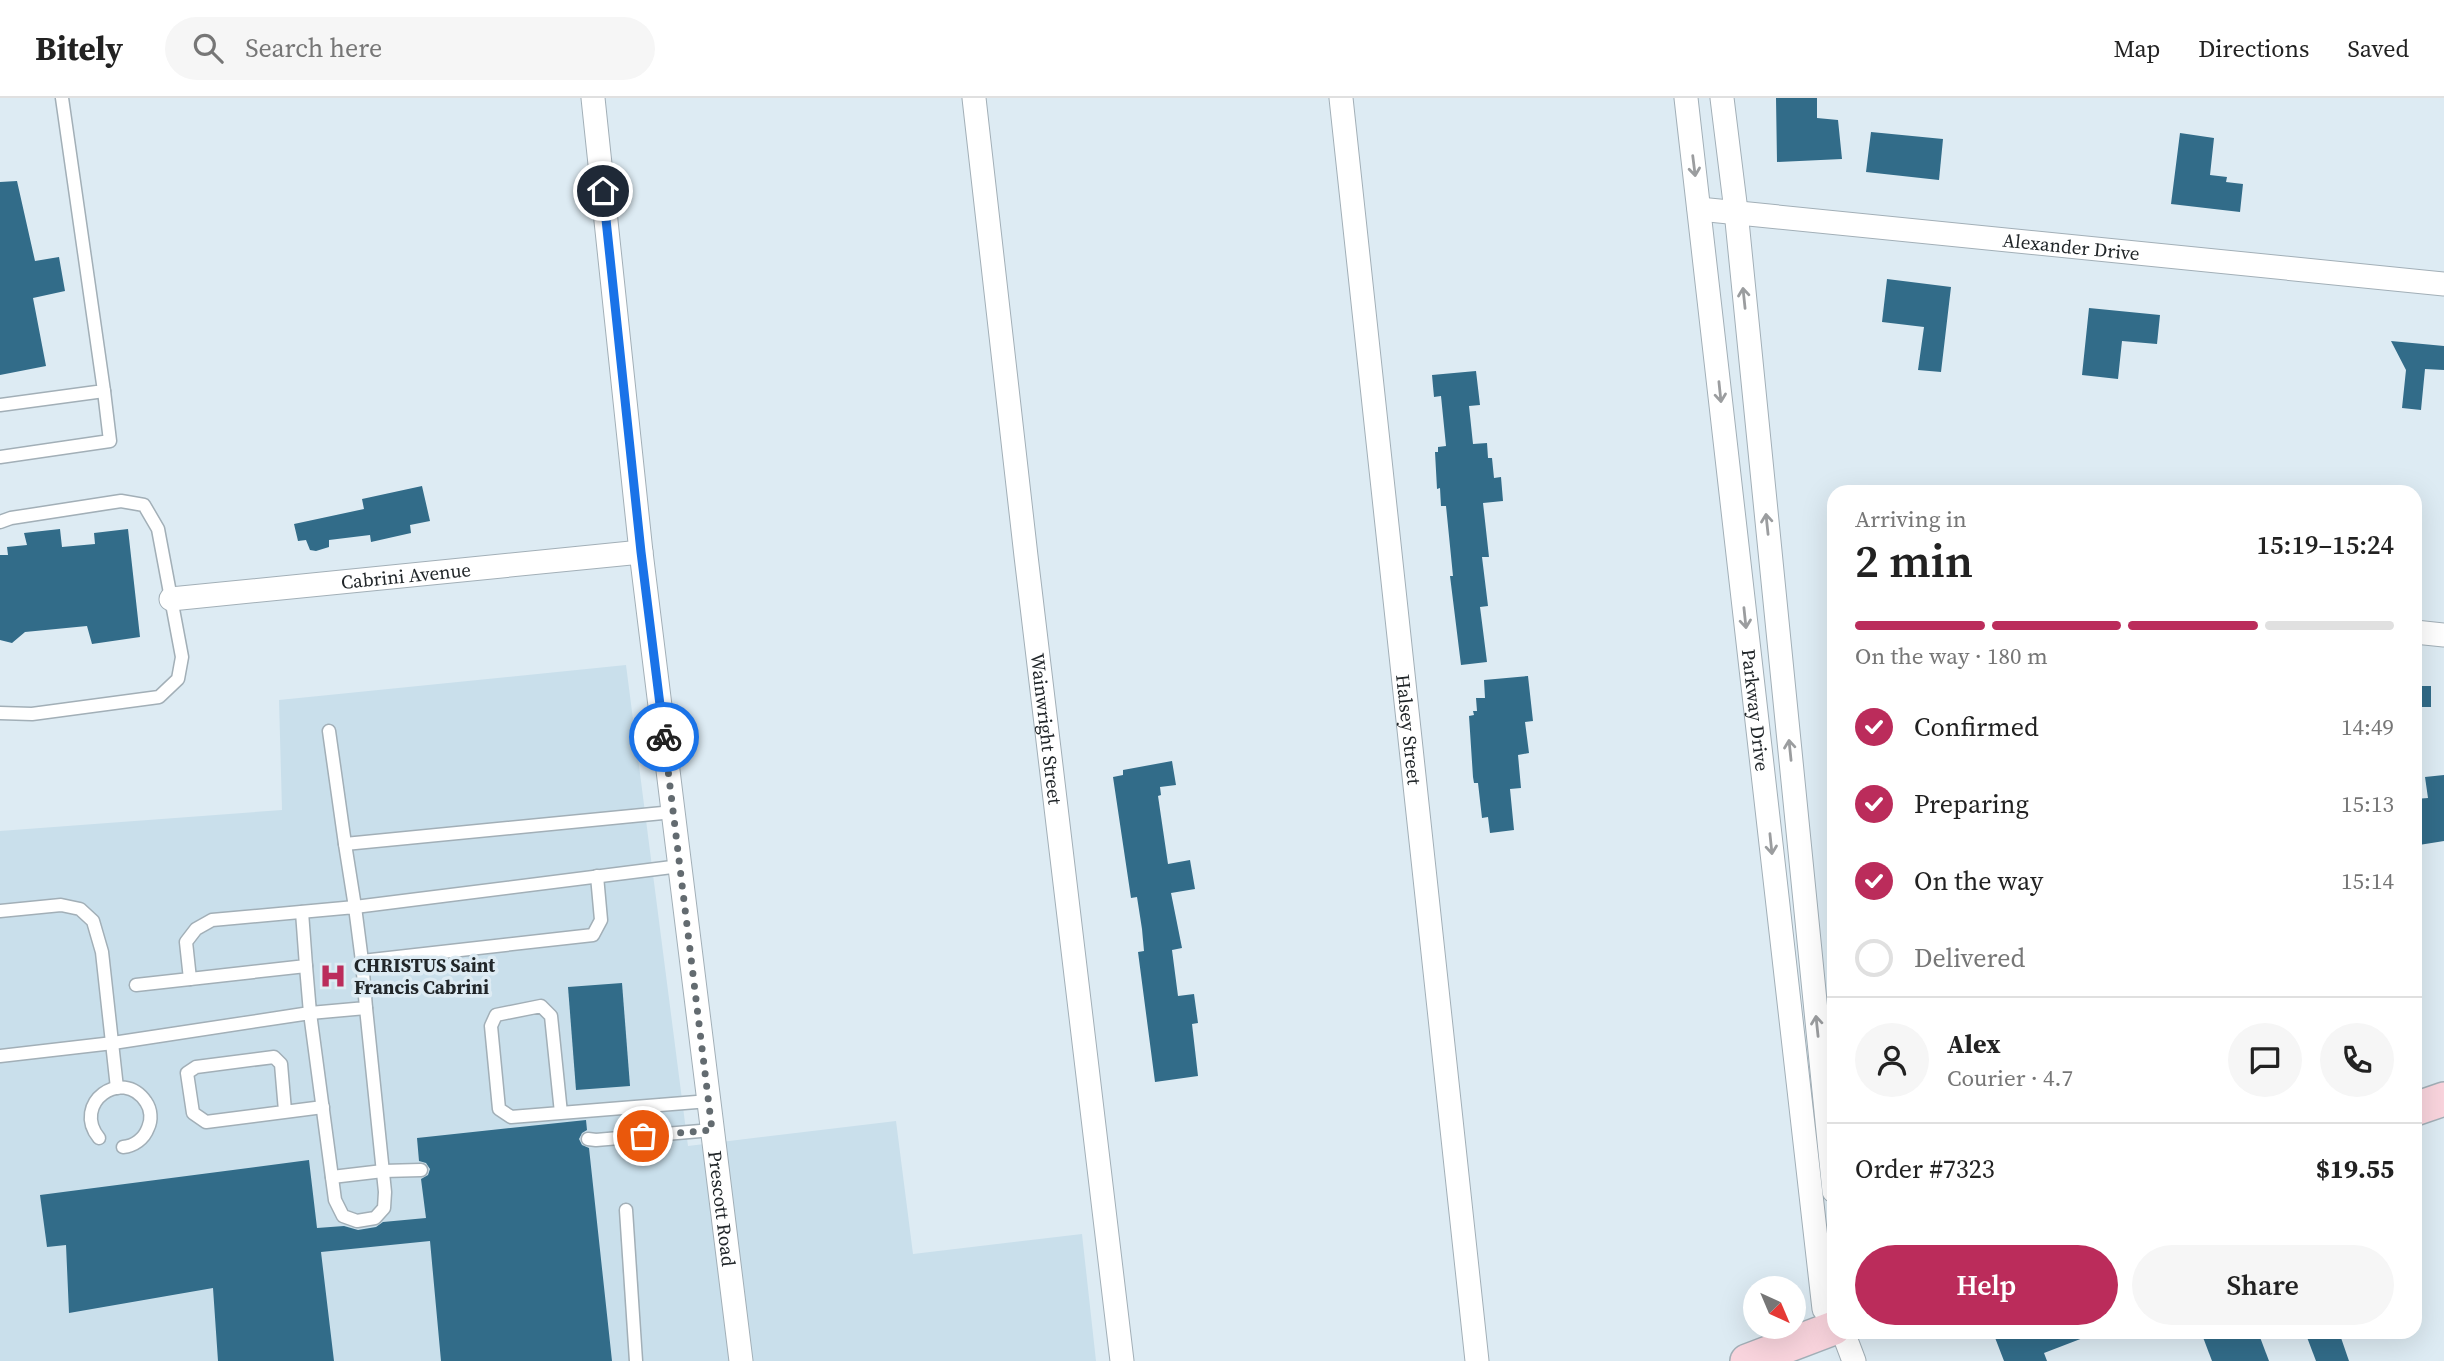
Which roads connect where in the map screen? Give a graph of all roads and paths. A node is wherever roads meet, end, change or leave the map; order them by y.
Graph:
1 (62, 98) edge
2 (593, 98) edge
3 (974, 98) edge
4 (1341, 98) edge
5 (1686, 98) edge
6 (1721, 98) edge
7 (1699, 209) junction
8 (1736, 211) junction
9 (2444, 284) edge
10 (104, 391) junction
11 (0, 405) edge
12 (0, 457) edge
13 (0, 522) edge
14 (641, 552) junction
15 (171, 599) junction
16 (2422, 633) edge
17 (2444, 635) edge
18 (0, 713) edge
19 (329, 731) dead end
20 (673, 812) junction
21 (345, 844) junction
22 (680, 866) junction
23 (597, 876) junction
24 (355, 907) junction
25 (0, 911) edge
26 (302, 912) junction
27 (362, 961) junction
28 (306, 966) junction
29 (190, 979) junction
30 (136, 985) dead end
31 (366, 1008) junction
32 (310, 1013) junction
33 (113, 1043) junction
34 (0, 1056) edge
35 (117, 1088) junction
36 (2444, 1098) edge
37 (709, 1101) junction
38 (2422, 1106) edge
39 (323, 1107) junction
40 (285, 1111) junction
41 (561, 1113) junction
42 (1827, 1121) edge
43 (712, 1130) junction
44 (99, 1138) dead end
45 (591, 1141) dead end
46 (123, 1147) dead end
47 (418, 1168) dead end
48 (383, 1171) junction
49 (332, 1177) junction
50 (626, 1210) dead end
51 (1827, 1312) edge
52 (1827, 1331) edge
53 (1846, 1339) edge
54 (636, 1361) edge
55 (741, 1361) edge
56 (1122, 1361) edge
57 (1477, 1361) edge
58 (1747, 1361) edge
59 (1854, 1361) edge

1 - 10 lane
2 - 14 street, Prescott Road
3 - 56 street, Wainwright Street
4 - 57 street, Halsey Street
5 -> 7 street, Parkway Drive
6 - 8 street, Parkway Drive
7 - 8 street, Alexander Drive
7 -> 51 street, Parkway Drive
8 - 9 street, Alexander Drive
42 -> 8 street, Parkway Drive
10 - 11 lane
10 - 12 lane
13 - 15 lane
14 - 15 street, Cabrini Avenue
14 - 20 street, Prescott Road
15 - 18 lane
16 - 17 street
19 - 21 lane
20 - 21 lane
20 - 22 street, Prescott Road
21 - 24 lane
22 - 23 lane
22 - 37 street, Prescott Road
23 - 24 lane
23 - 27 lane
24 - 26 lane
24 - 27 lane
25 - 33 lane
26 - 28 lane
26 - 29 lane
27 - 31 lane
28 - 29 lane
28 - 32 lane
29 - 30 lane
31 - 32 lane
31 - 48 lane
32 - 33 lane
32 - 39 lane
33 - 34 lane
33 - 35 lane
35 - 44 lane
35 - 46 lane
36 - 38 street
37 - 41 lane
37 - 43 street, Prescott Road
39 - 40 lane
39 - 49 lane
40 - 40 lane
41 - 41 lane
43 - 45 lane
43 - 55 street, Prescott Road
47 - 48 lane
48 - 49 lane
48 - 49 lane
50 - 54 lane
52 - 58 street
53 - 59 street

